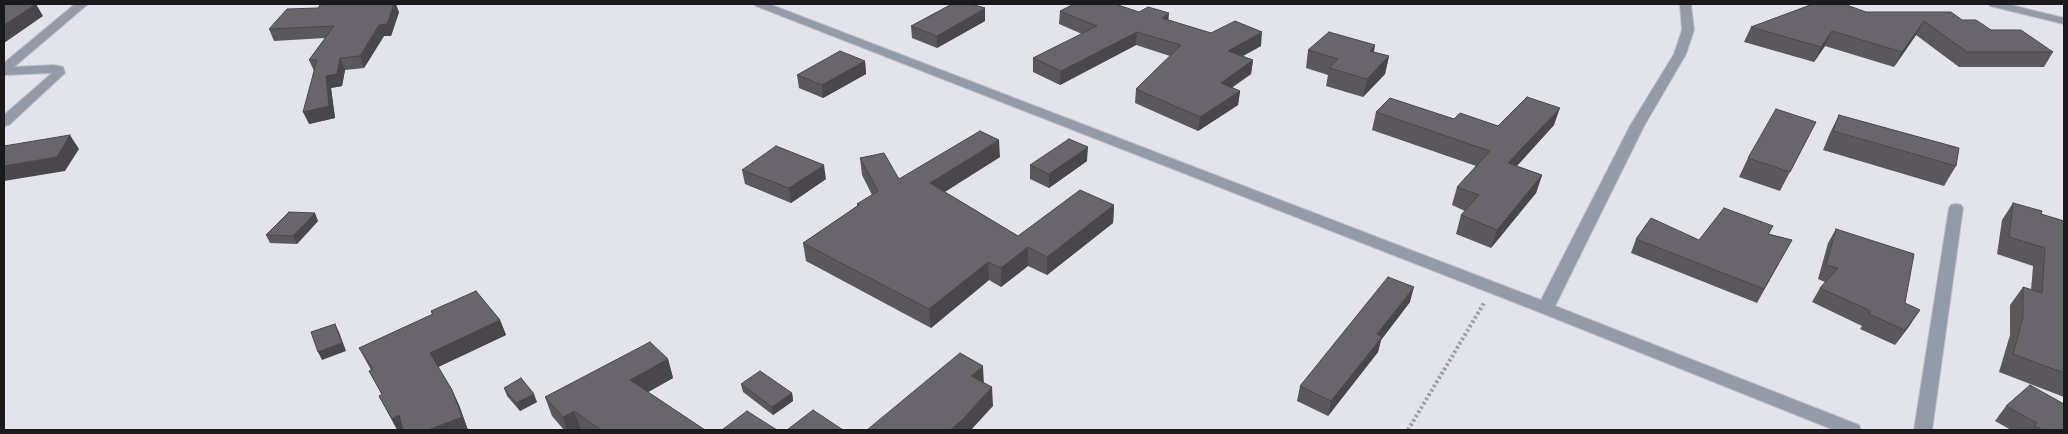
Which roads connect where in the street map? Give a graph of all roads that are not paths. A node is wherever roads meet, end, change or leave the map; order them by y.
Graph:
1 (82, 4) edge
2 (760, 4) edge
3 (1686, 4) edge
4 (1994, 4) edge
5 (2064, 21) edge
6 (4, 70) edge
7 (4, 122) edge
8 (1956, 208) dead end
9 (1545, 308) junction
10 (1852, 430) edge
11 (1924, 430) edge

1 - 6 street
2 - 9 street
3 - 9 street
4 - 5 street
6 - 7 street
8 - 11 street
9 - 10 street

